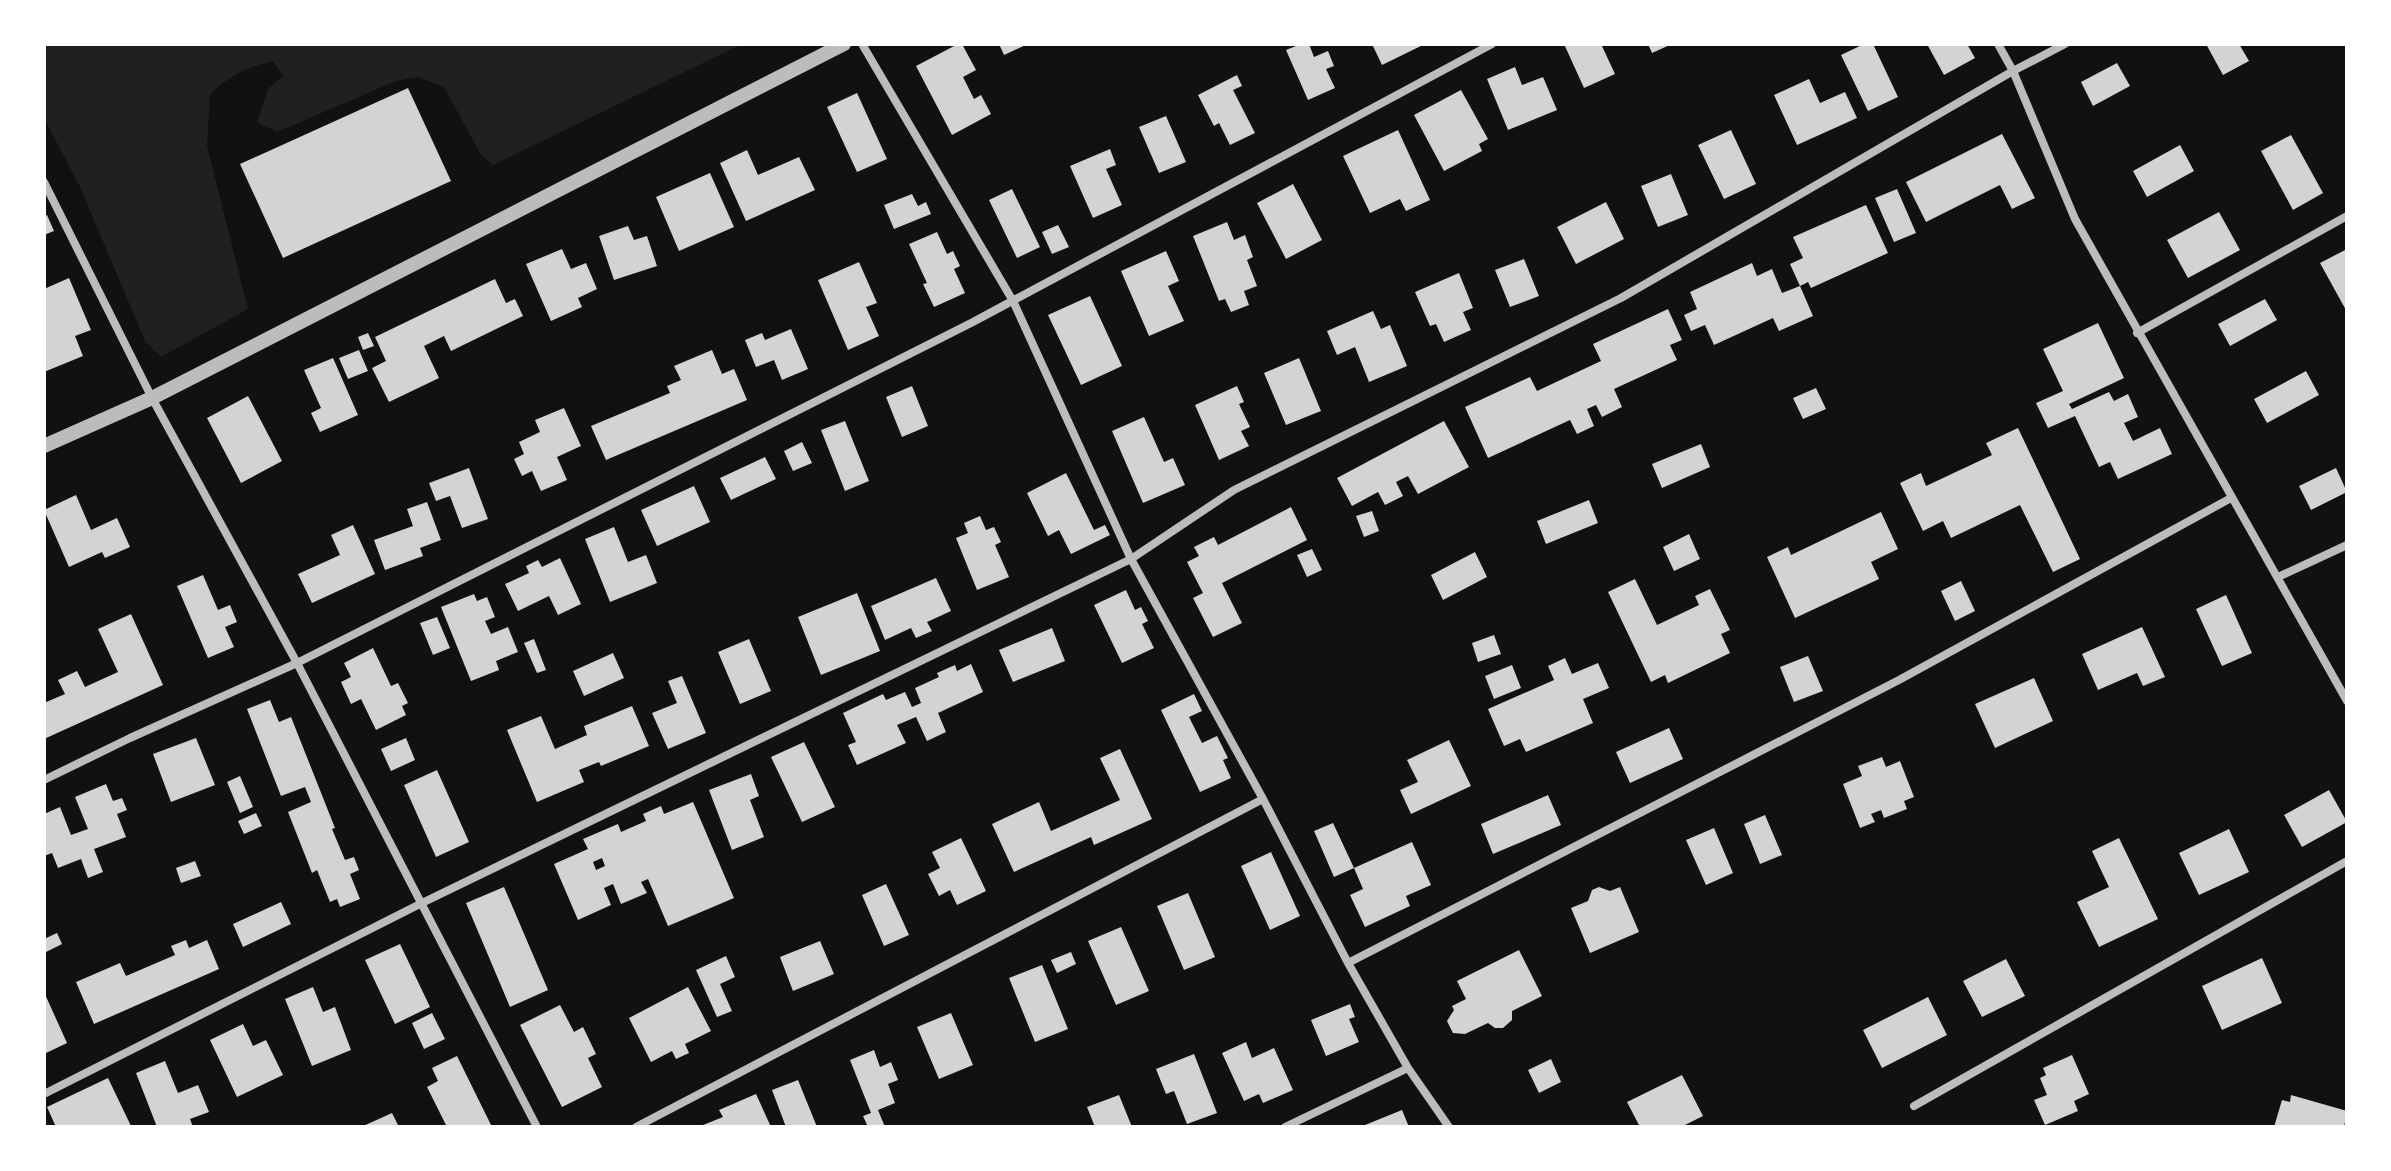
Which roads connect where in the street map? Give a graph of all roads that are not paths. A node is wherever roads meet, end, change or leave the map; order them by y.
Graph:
1 (844, 44) edge
2 (862, 44) edge
3 (1492, 44) edge
4 (1998, 44) edge
5 (2065, 44) edge
6 (2013, 71) junction
7 (44, 182) edge
8 (2347, 216) edge
9 (1013, 301) junction
10 (2137, 333) junction
11 (152, 398) junction
12 (44, 446) edge
13 (2231, 498) junction
14 (2347, 545) edge
15 (1131, 559) junction
16 (2278, 577) junction
17 (297, 663) junction
18 (2347, 701) edge
19 (44, 780) edge
20 (1263, 799) junction
21 (2347, 861) edge
22 (422, 903) junction
23 (1348, 963) junction
24 (1408, 1068) junction
25 (44, 1094) edge
26 (1914, 1106) dead end
27 (537, 1127) edge
28 (636, 1127) edge
29 (1285, 1127) edge
30 (1449, 1127) edge

1 - 11 street
2 - 9 street
3 - 9 street
4 - 6 street
5 - 6 street
6 - 10 street
6 - 15 street
7 - 11 street
8 - 10 street
9 - 15 street
9 - 17 street
10 - 13 street
11 - 12 street
11 - 17 street
13 - 16 street
13 - 23 street
14 - 16 street
15 - 20 street
15 - 22 street
16 - 18 street
17 - 19 street
17 - 22 street
20 - 23 street
20 - 28 street
21 - 26 street
22 - 25 street
22 - 27 street
23 - 24 street
24 - 29 street
24 - 30 street

